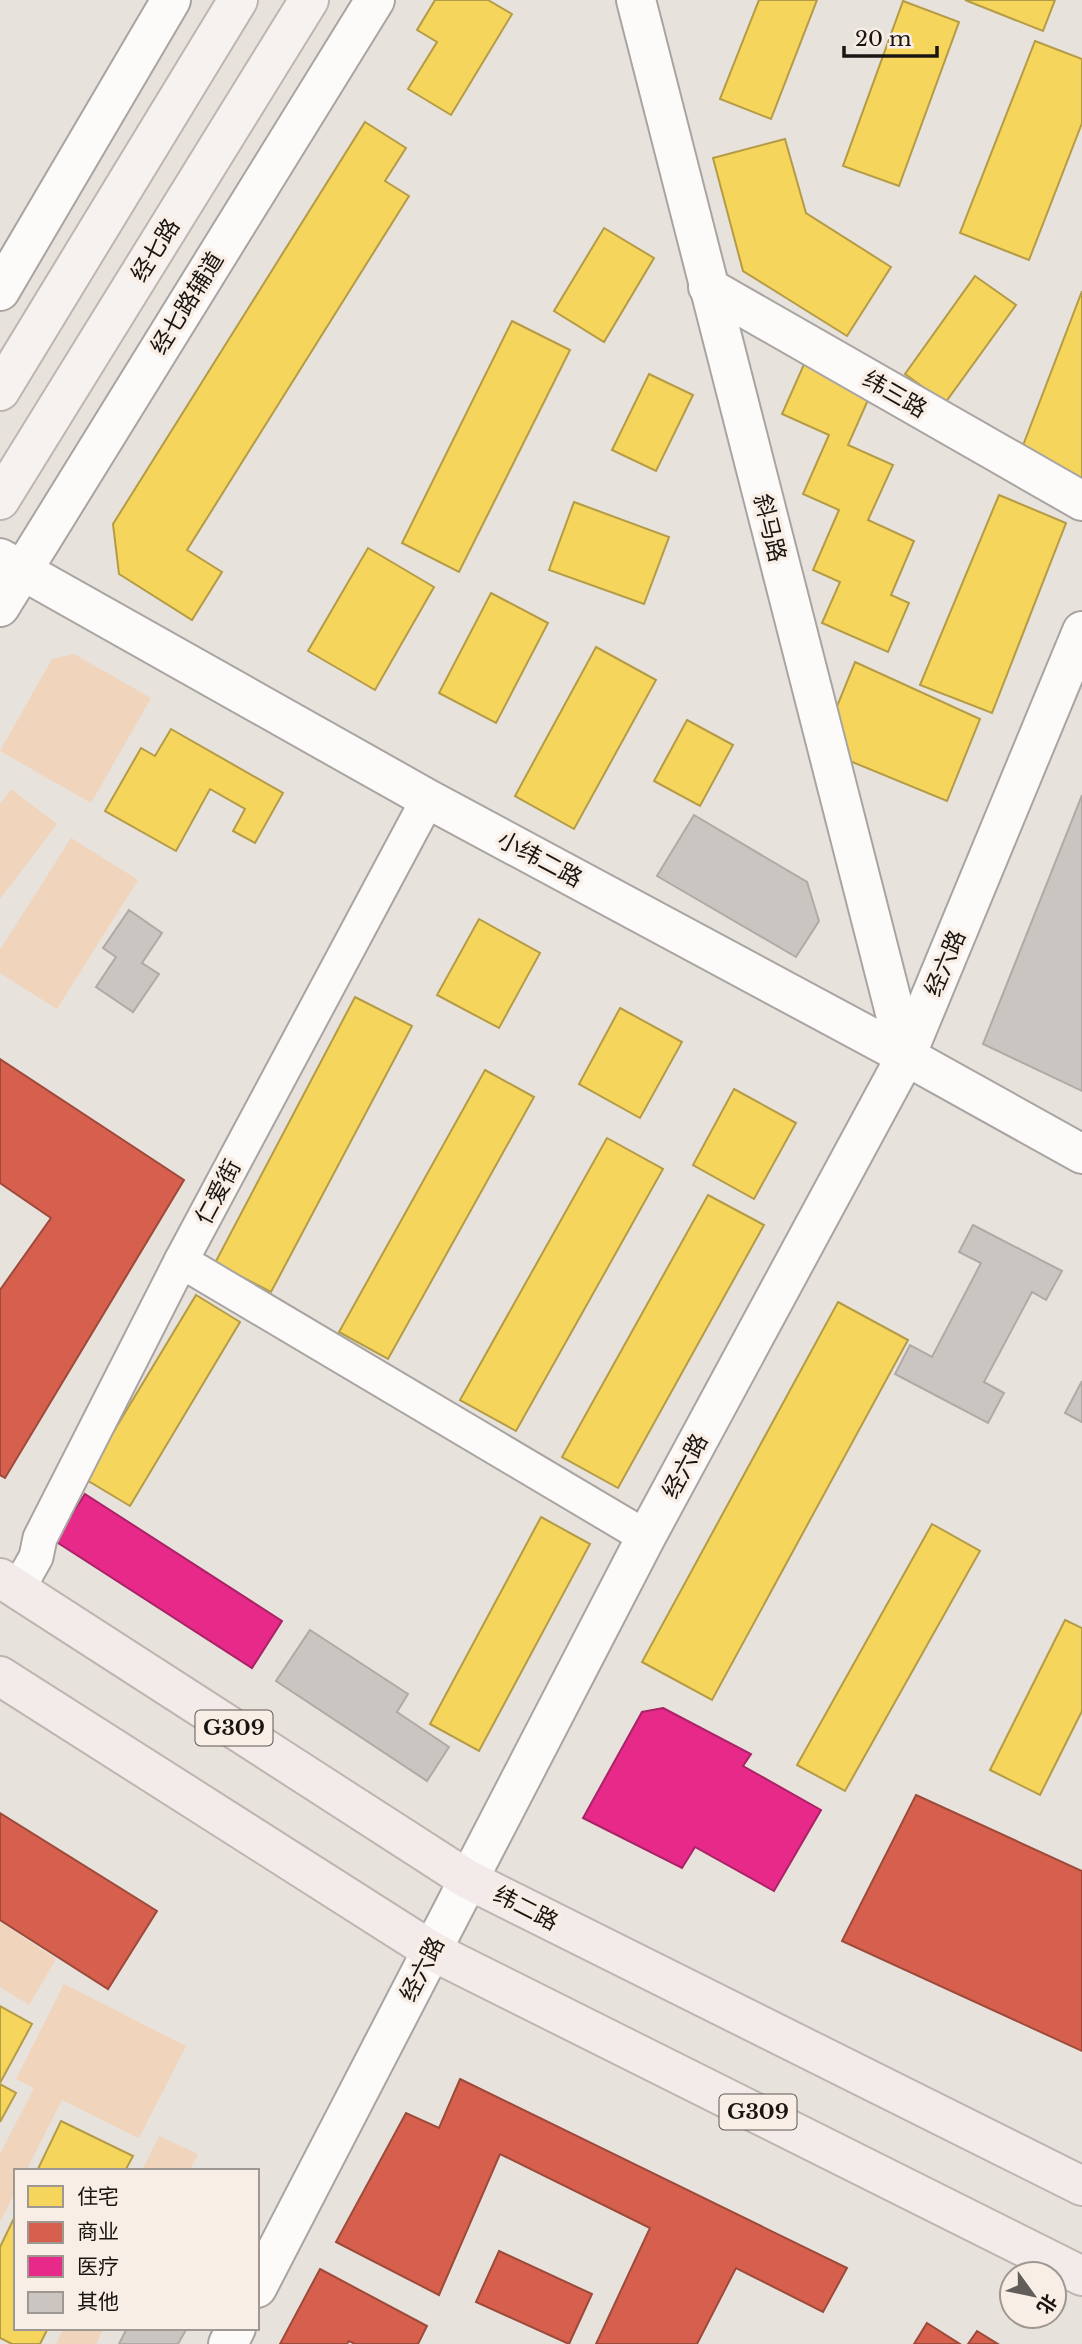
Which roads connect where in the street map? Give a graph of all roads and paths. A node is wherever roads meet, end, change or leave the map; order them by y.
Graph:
1 (171, 0) edge
2 (238, 0) edge
3 (309, 0) edge
4 (375, 0) edge
5 (636, 0) edge
6 (708, 287) junction
7 (0, 290) edge
8 (0, 391) edge
9 (0, 500) edge
10 (1082, 501) edge
11 (11, 563) edge
12 (0, 607) edge
13 (1082, 631) edge
14 (1074, 674) edge
15 (428, 799) junction
16 (906, 1056) junction
17 (1082, 1154) edge
18 (181, 1261) junction
19 (646, 1538) junction
20 (9, 1583) edge
21 (0, 1676) edge
22 (467, 1879) junction
23 (432, 1951) junction
24 (1082, 2186) edge
25 (1082, 2276) edge
26 (259, 2284) edge

1 - 7 street
2 - 8 main road
3 - 9 main road, 经七路
4 - 11 street, 经七路辅道
5 - 6 street, 斜马路
6 - 10 street, 纬三路
6 - 16 street, 斜马路
11 - 12 street, 经七路辅道
11 - 15 street, 小纬二路
13 - 14 street, 经六路
14 - 16 street, 经六路
15 - 16 street, 小纬二路
15 - 18 street, 仁爱街
16 - 17 street, 小纬二路
16 - 19 street, 经六路
18 - 19 street
18 - 20 street, 仁爱街
19 - 22 street, 经六路
20 - 22 highway, 纬二路 / G309
21 - 23 highway, G309
22 - 23 street, 经六路
22 - 24 highway, 纬二路 / G309
23 - 25 highway, G309
23 - 26 street, 经六路

